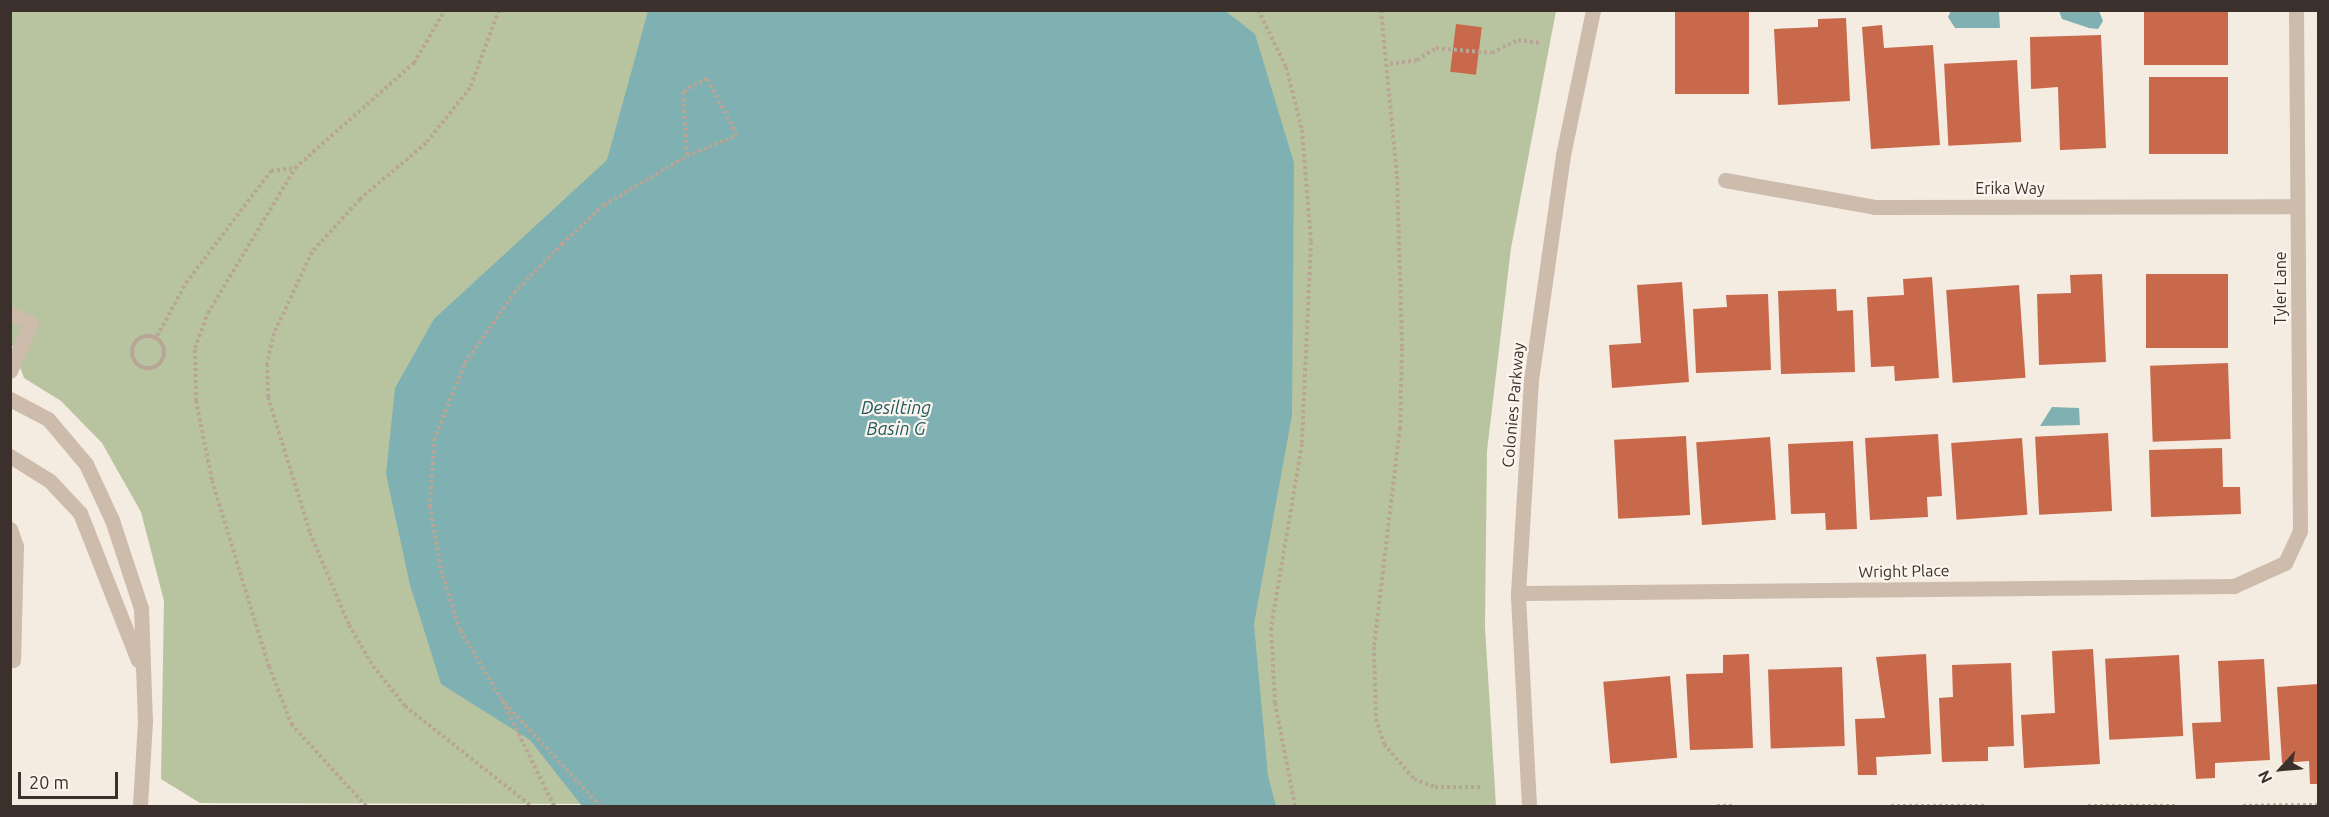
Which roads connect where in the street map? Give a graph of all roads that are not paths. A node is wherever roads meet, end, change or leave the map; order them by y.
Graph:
1 (1593, 10) edge
2 (2296, 10) edge
3 (1725, 180) dead end
4 (2297, 206) junction
5 (10, 313) edge
6 (10, 371) edge
7 (10, 399) edge
8 (10, 456) edge
9 (10, 529) edge
10 (2285, 562) joint
11 (1518, 593) junction
12 (13, 660) dead end
13 (144, 677) junction
14 (140, 807) edge
15 (1530, 807) edge

1 - 11 street, Colonies Parkway
2 - 4 street, Tyler Lane
3 - 4 street, Erika Way
4 - 10 street, Tyler Lane
5 - 6 street
7 - 13 street
8 - 13 street
9 - 12 street
10 - 11 street, Wright Place
11 - 15 street, Colonies Parkway
13 - 14 street

